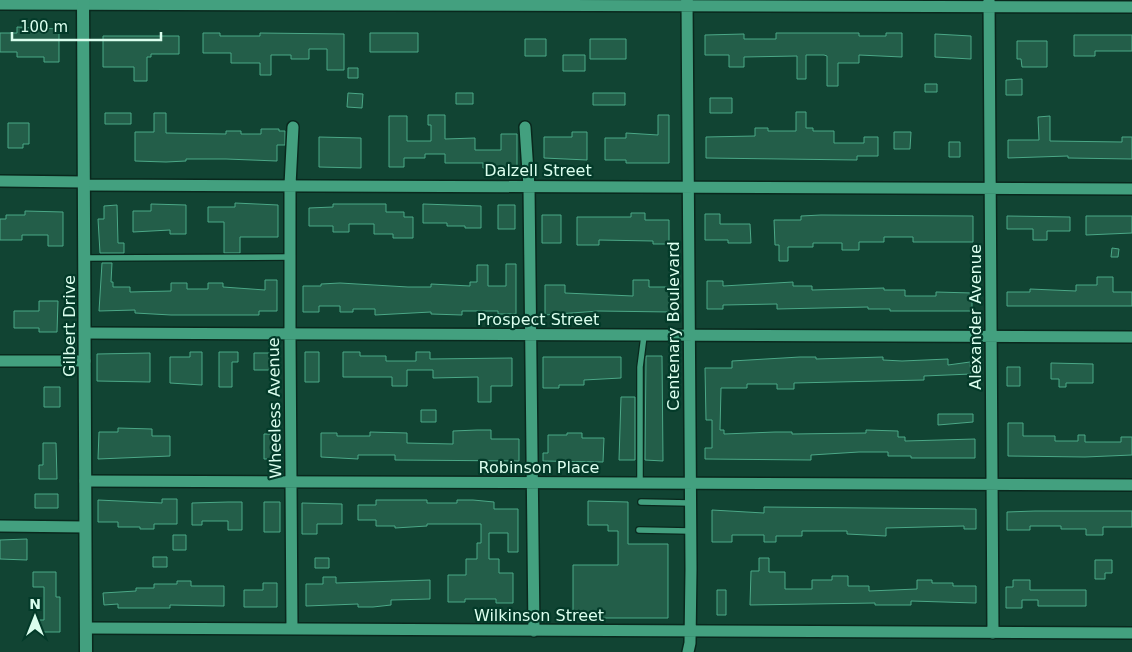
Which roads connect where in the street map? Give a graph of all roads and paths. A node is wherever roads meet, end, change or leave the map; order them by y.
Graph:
1 (83, 2) edge
2 (687, 3) edge
3 (989, 3) edge
4 (0, 4) edge
5 (1132, 7) edge
6 (293, 127) dead end
7 (525, 127) dead end
8 (0, 181) edge
9 (84, 183) junction
10 (290, 185) junction
11 (529, 187) junction
12 (688, 187) junction
13 (991, 189) junction
14 (1132, 189) edge
15 (290, 257) junction
16 (84, 258) junction
17 (85, 333) junction
18 (290, 334) junction
19 (531, 335) junction
20 (644, 336) junction
21 (689, 336) junction
22 (991, 337) junction
23 (1132, 337) edge
24 (0, 361) edge
25 (85, 361) junction
26 (85, 480) junction
27 (292, 481) junction
28 (533, 483) junction
29 (640, 484) junction
30 (690, 484) junction
31 (992, 485) junction
32 (1132, 486) edge
33 (640, 502) dead end
34 (690, 503) junction
35 (0, 526) edge
36 (85, 527) junction
37 (638, 530) dead end
38 (690, 531) junction
39 (86, 628) junction
40 (292, 629) junction
41 (534, 631) junction
42 (690, 632) junction
43 (992, 633) junction
44 (1132, 633) edge
45 (86, 652) edge
46 (688, 652) edge

1 - 2 street
1 - 4 street
1 - 9 street, Gilbert Drive
2 - 3 street
2 - 12 street, Centenary Boulevard
3 - 5 street
3 - 13 street, Alexander Avenue
6 - 10 street, Wheeless Avenue
7 - 11 street
8 - 9 street, Dalzell Street
9 - 10 street, Dalzell Street
9 - 16 street, Gilbert Drive
10 - 11 street, Dalzell Street
10 - 15 street, Wheeless Avenue
11 - 12 street, Dalzell Street
11 - 19 street
12 - 13 street, Dalzell Street
12 - 21 street, Centenary Boulevard
13 - 14 street, Dalzell Street
13 - 22 street, Alexander Avenue
15 - 16 lane
15 - 18 street, Wheeless Avenue
16 - 17 street, Gilbert Drive
17 - 18 street, Prospect Street
17 - 25 street, Gilbert Drive
18 - 19 street, Prospect Street
18 - 27 street, Wheeless Avenue
19 - 20 street, Prospect Street
19 - 28 street
20 - 21 street, Prospect Street
20 - 29 lane
21 - 22 street, Prospect Street
21 - 30 street, Centenary Boulevard
22 - 23 street, Prospect Street
22 - 31 street, Alexander Avenue
24 - 25 street
25 - 26 street, Gilbert Drive
26 - 27 street, Robinson Place
26 - 36 street, Gilbert Drive
27 - 28 street, Robinson Place
27 - 40 street, Wheeless Avenue
28 - 29 street, Robinson Place
28 - 41 street
29 - 30 street, Robinson Place
30 - 31 street, Robinson Place
30 - 34 street, Centenary Boulevard
31 - 32 street, Robinson Place
31 - 43 street, Alexander Avenue
33 - 34 lane
34 - 38 street, Centenary Boulevard
35 - 36 street
36 - 39 street, Gilbert Drive
37 - 38 lane
38 - 42 street, Centenary Boulevard
39 - 40 street, Wilkinson Street
39 - 45 street, Gilbert Drive
40 - 41 street, Wilkinson Street
41 - 42 street, Wilkinson Street
42 - 43 street, Wilkinson Street
42 - 46 street, Centenary Boulevard
43 - 44 street, Wilkinson Street

